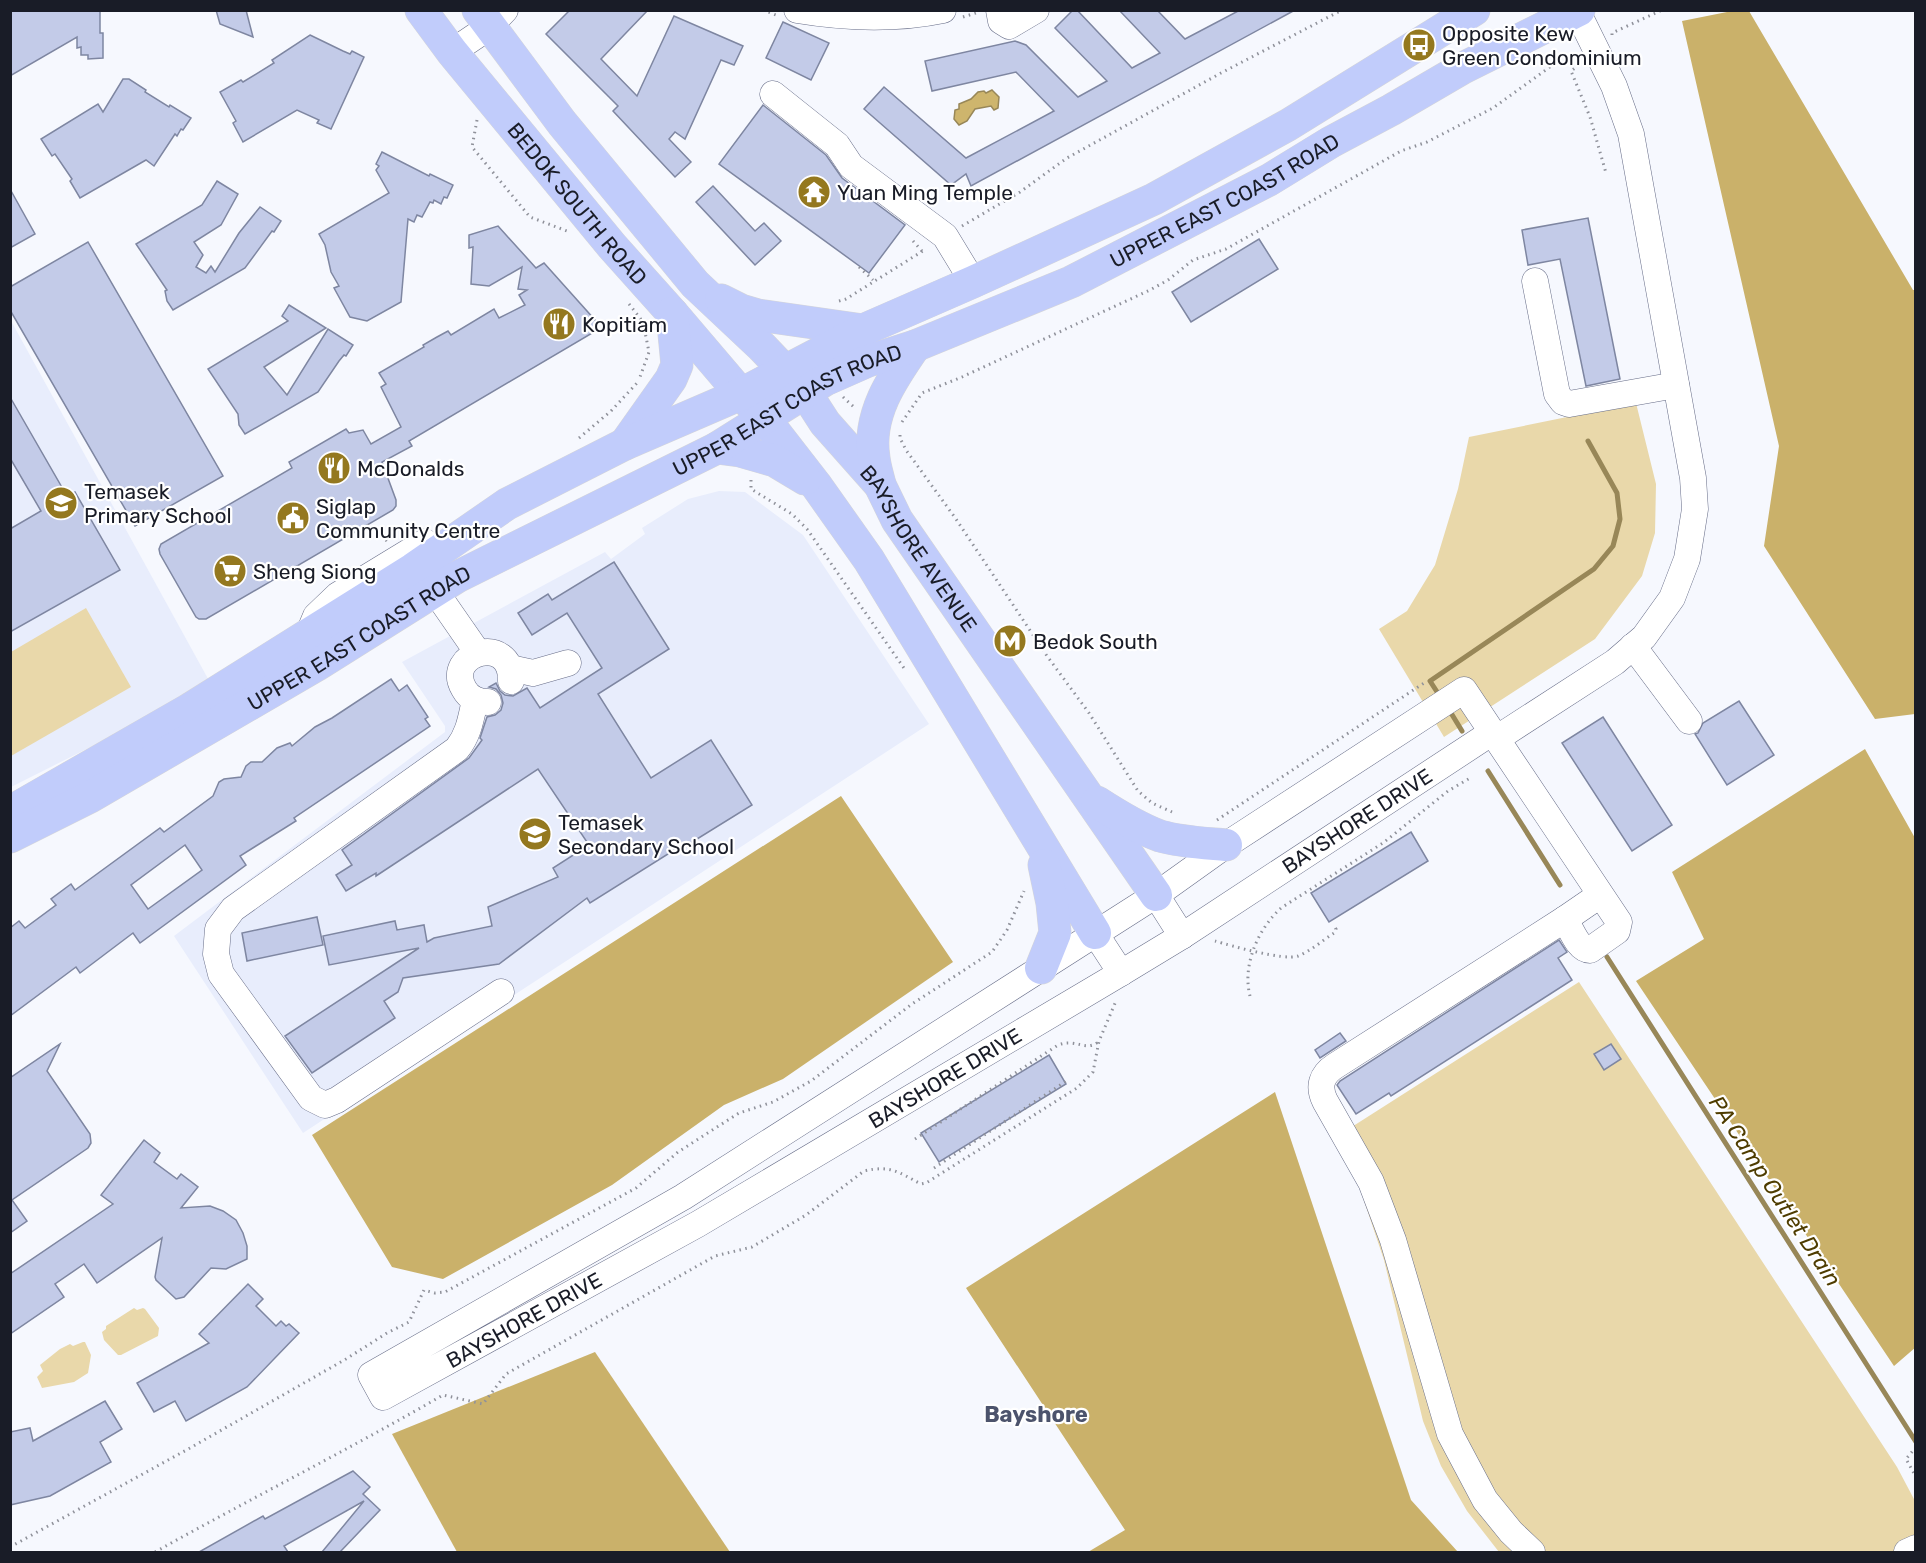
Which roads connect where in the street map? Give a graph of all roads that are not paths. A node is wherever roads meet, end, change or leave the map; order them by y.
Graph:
1 (421, 10) edge
2 (797, 10) edge
3 (943, 10) edge
4 (999, 10) edge
5 (1474, 10) edge
6 (1034, 11) edge
7 (1578, 11) edge
8 (491, 16) edge
9 (452, 52) junction
10 (773, 94) dead end
11 (1535, 281) dead end
12 (973, 282) junction
13 (695, 284) junction
14 (672, 313) junction
15 (863, 330) junction
16 (915, 345) junction
17 (795, 382) junction
18 (1676, 385) junction
19 (741, 394) junction
20 (764, 418) junction
21 (625, 444) junction
22 (717, 448) junction
23 (816, 485) junction
24 (880, 485) junction
25 (424, 542) dead end
26 (435, 591) junction
27 (309, 634) junction
28 (1633, 646) junction
29 (478, 653) junction
30 (568, 663) dead end
31 (1689, 722) dead end
32 (1493, 736) junction
33 (1089, 797) junction
34 (14, 809) edge
35 (1029, 824) junction
36 (1217, 835) junction
37 (10, 837) edge
38 (1156, 895) junction
39 (1600, 895) junction
40 (1565, 919) junction
41 (1095, 933) junction
42 (1182, 936) junction
43 (1041, 968) junction
44 (1121, 974) junction
45 (501, 992) dead end
46 (393, 1362) junction
47 (406, 1385) junction
48 (1916, 1548) edge
49 (1532, 1552) edge
50 (1908, 1552) edge

1 - 9 main road, BEDOK SOUTH ROAD
2 - 3 street
4 - 6 street
5 - 12 main road, UPPER EAST COAST ROAD
7 - 16 main road, UPPER EAST COAST ROAD
7 - 18 street, BAYSHORE DRIVE
8 - 9 street
8 - 13 main road, BEDOK SOUTH ROAD
9 - 14 main road, BEDOK SOUTH ROAD
10 - 12 street
11 - 18 street
12 - 15 main road, UPPER EAST COAST ROAD
13 - 15 main road
13 - 17 main road, BEDOK SOUTH ROAD
14 - 19 main road, BEDOK SOUTH ROAD
14 - 21 main road
15 - 17 main road, UPPER EAST COAST ROAD
16 - 17 main road, UPPER EAST COAST ROAD
16 - 24 main road
17 - 19 main road, UPPER EAST COAST ROAD
17 - 20 main road, UPPER EAST COAST ROAD
17 - 24 main road, BAYSHORE AVENUE
18 - 28 street, BAYSHORE DRIVE
19 - 20 main road, BEDOK SOUTH ROAD
19 - 21 main road, UPPER EAST COAST ROAD
20 - 22 main road, UPPER EAST COAST ROAD
20 - 23 main road
21 - 27 main road, UPPER EAST COAST ROAD
22 - 23 main road
22 - 26 main road, UPPER EAST COAST ROAD
23 - 35 main road
24 - 33 main road, BAYSHORE AVENUE
25 - 27 street
26 - 29 street
26 - 37 main road, UPPER EAST COAST ROAD
27 - 34 main road, UPPER EAST COAST ROAD
28 - 31 street
28 - 32 street, BAYSHORE DRIVE
29 - 30 street
29 - 45 street
32 - 36 street, BAYSHORE DRIVE
32 - 39 street
32 - 42 street, BAYSHORE DRIVE
33 - 36 main road, BAYSHORE AVENUE
33 - 38 main road, BAYSHORE AVENUE
35 - 41 main road
35 - 43 main road
36 - 38 street, BAYSHORE DRIVE
38 - 41 street, BAYSHORE DRIVE
38 - 42 street, BAYSHORE AVENUE
39 - 40 street
39 - 40 street
40 - 49 street
41 - 43 street, BAYSHORE DRIVE
41 - 44 street
42 - 44 street, BAYSHORE DRIVE
43 - 46 street, BAYSHORE DRIVE
44 - 47 street, BAYSHORE DRIVE
46 - 47 street
46 - 47 street, BAYSHORE DRIVE
48 - 50 street

